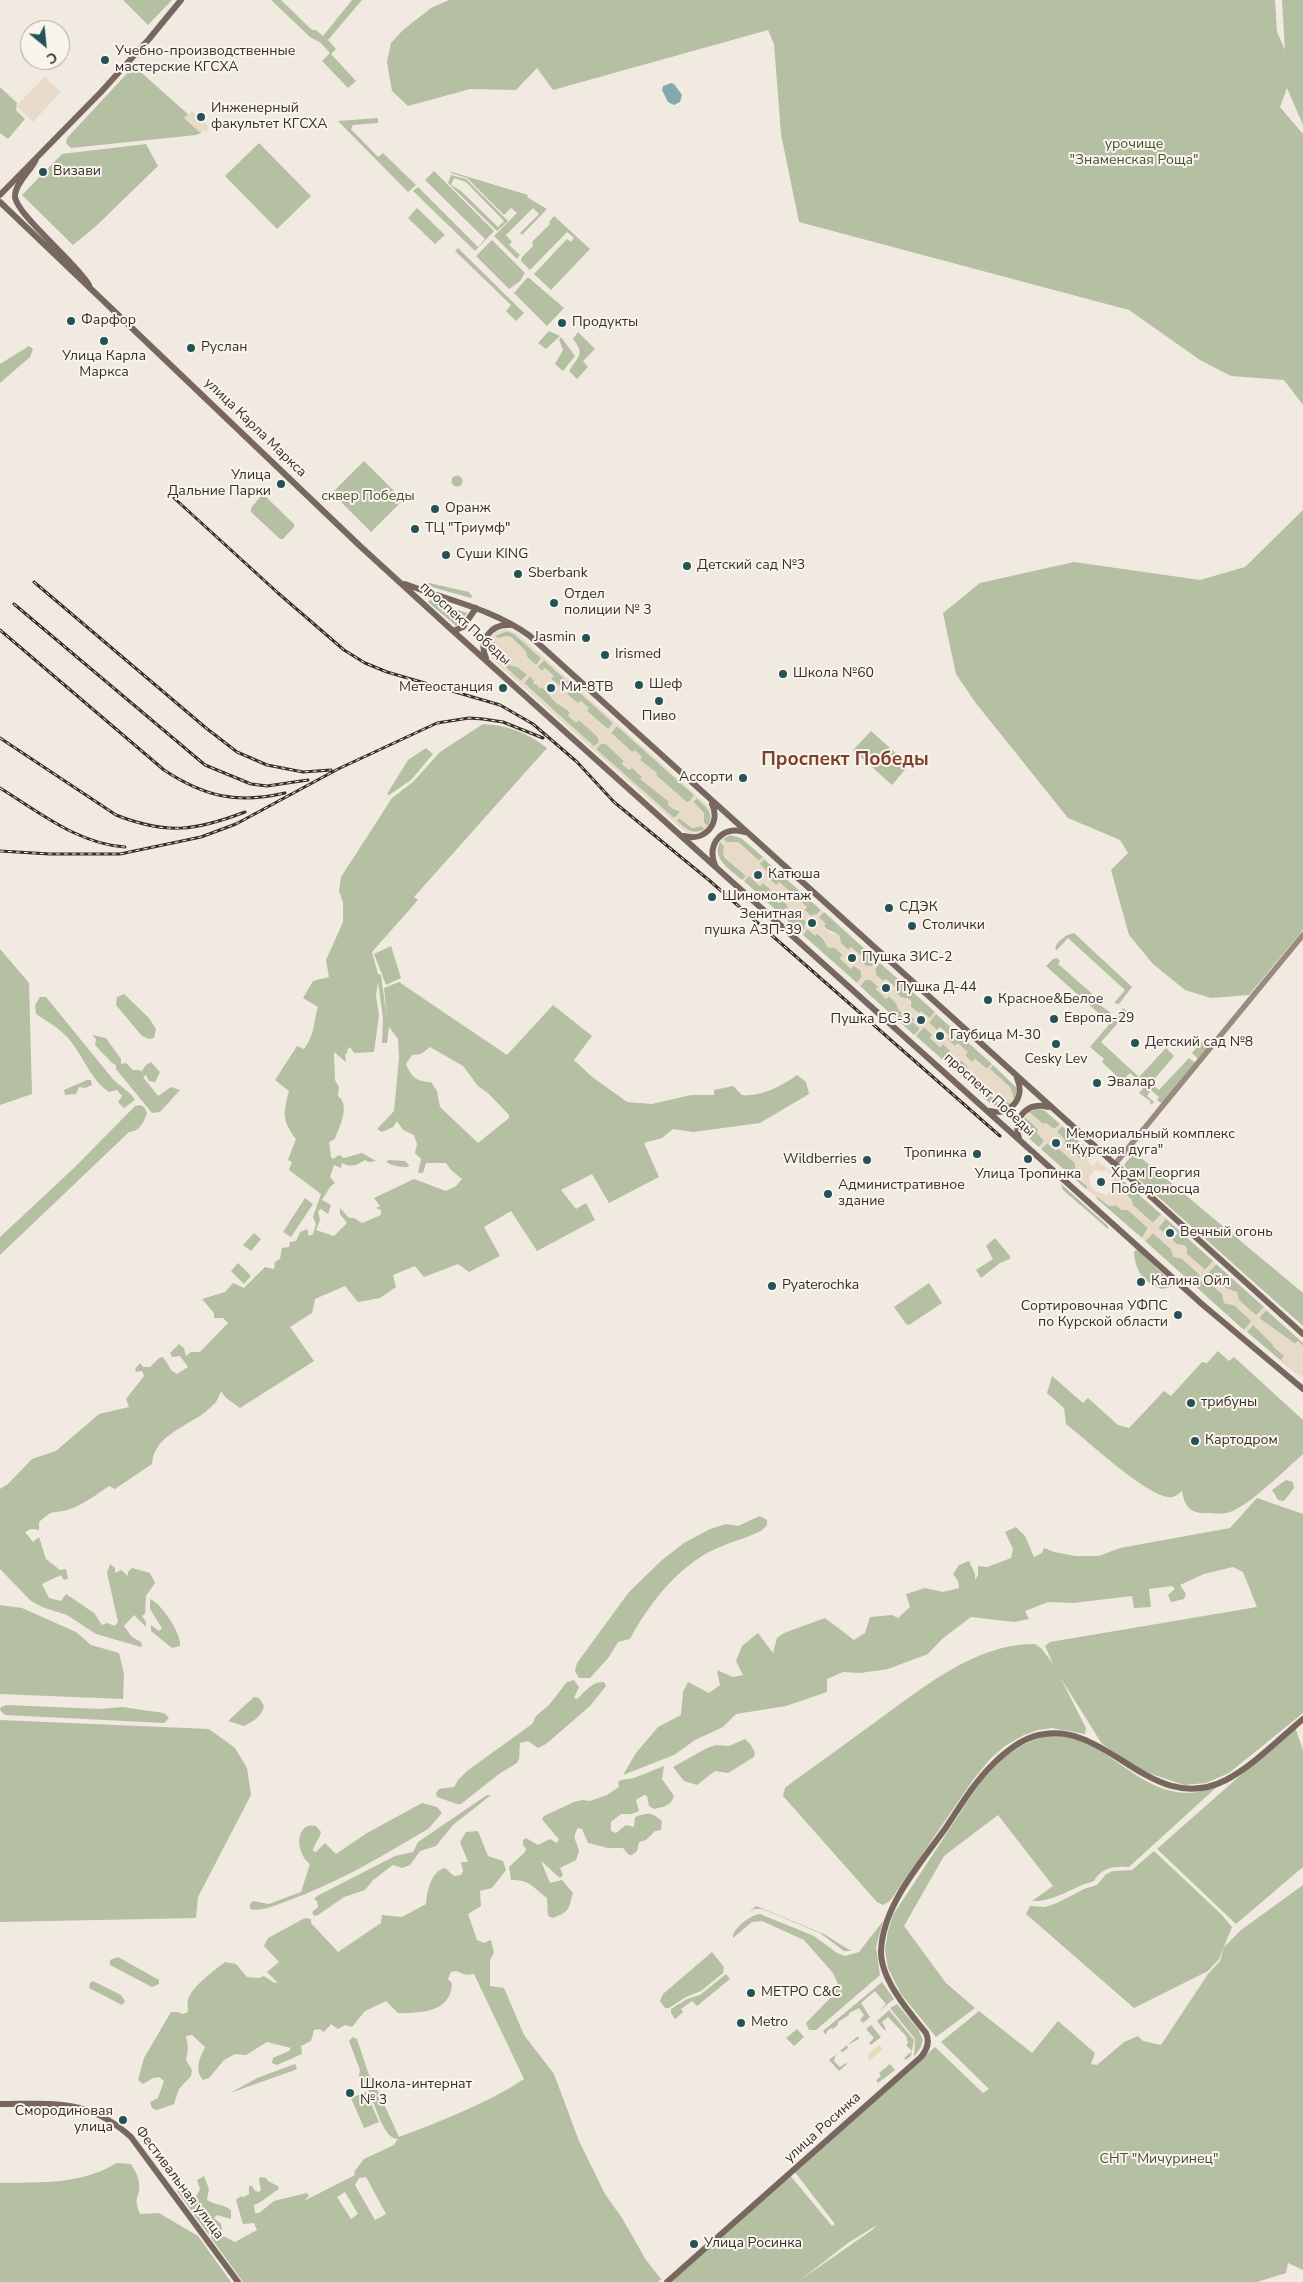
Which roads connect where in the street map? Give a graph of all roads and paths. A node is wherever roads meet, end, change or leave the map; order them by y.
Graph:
1 (181, 0) edge
2 (36, 159) junction
3 (0, 194) edge
4 (0, 202) edge
5 (92, 290) junction
6 (401, 583) junction
7 (476, 608) junction
8 (518, 627) junction
9 (453, 631) junction
10 (487, 660) junction
11 (710, 801) junction
12 (681, 834) junction
13 (747, 834) junction
14 (716, 866) junction
15 (1303, 935) edge
16 (1015, 1076) junction
17 (1052, 1108) junction
18 (986, 1110) junction
19 (1020, 1140) junction
20 (1114, 1164) junction
21 (1303, 1334) edge
22 (1303, 1389) edge
23 (1303, 1719) edge
24 (0, 2104) edge
25 (238, 2282) edge
26 (667, 2282) edge

1 - 2 main road
2 - 3 main road
2 - 5 main road, улица Карла Маркса
4 - 5 main road, улица Карла Маркса
5 - 6 main road, улица Карла Маркса
6 - 7 main road, проспект Победы
6 - 9 main road, проспект Победы
7 - 8 main road, проспект Победы
7 - 9 main road
8 - 10 main road
8 - 11 main road, проспект Победы
9 - 10 main road, проспект Победы
10 - 12 main road, проспект Победы
11 - 12 main road
11 - 13 main road, проспект Победы
12 - 14 main road, проспект Победы
13 - 14 main road
13 - 16 main road, проспект Победы
14 - 18 main road, проспект Победы
15 - 20 main road
16 - 17 main road, проспект Победы
16 - 18 main road
17 - 19 main road
17 - 20 main road, проспект Победы
18 - 19 main road, проспект Победы
19 - 22 main road, проспект Победы
20 - 21 main road, проспект Победы
23 - 26 main road, улица Росинка
24 - 25 main road, Фестивальная улица

